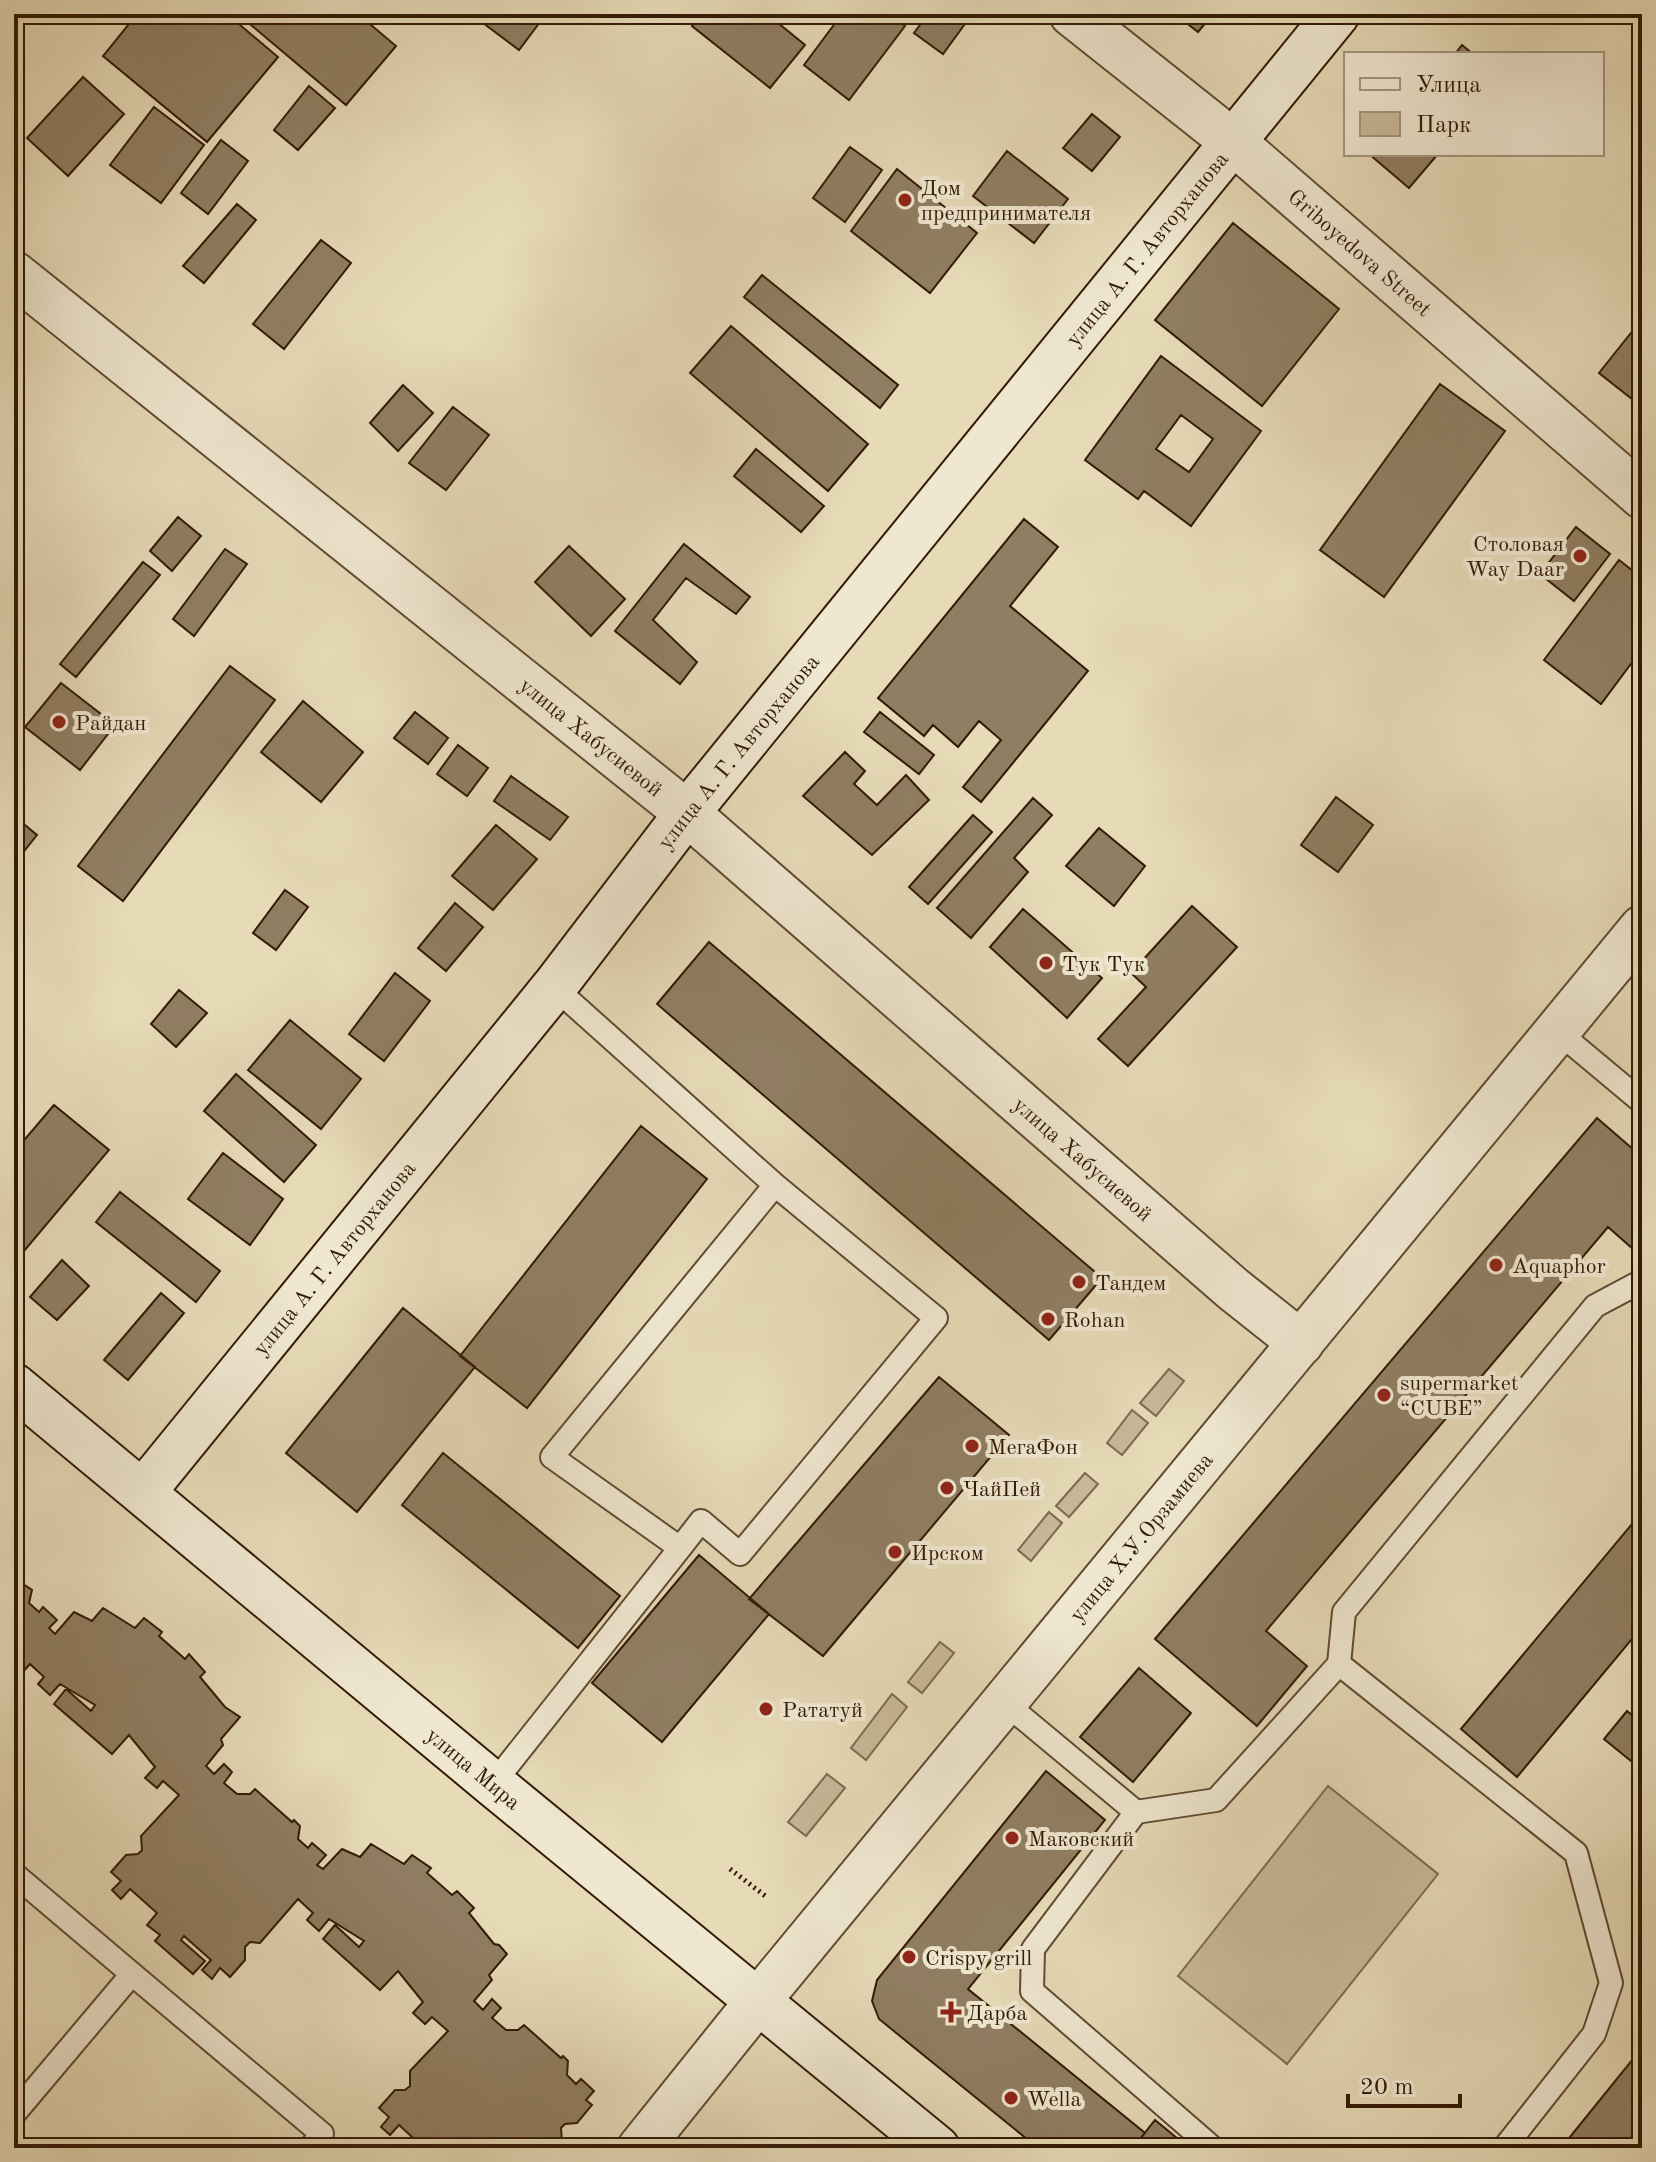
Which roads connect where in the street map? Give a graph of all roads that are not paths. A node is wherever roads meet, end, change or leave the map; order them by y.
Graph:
1 (1072, 14) edge
2 (1337, 14) edge
3 (1232, 141) junction
4 (14, 274) edge
5 (1642, 496) edge
6 (687, 813) junction
7 (1642, 928) edge
8 (554, 987) junction
9 (1557, 1031) junction
10 (1642, 1102) edge
11 (775, 1185) junction
12 (1642, 1281) edge
13 (1301, 1343) junction
14 (14, 1386) edge
15 (143, 1492) junction
16 (680, 1548) junction
17 (1339, 1664) junction
18 (1005, 1703) junction
19 (493, 1784) junction
20 (1136, 1812) junction
21 (14, 1874) edge
22 (132, 1974) junction
23 (758, 2001) junction
24 (14, 2114) edge
25 (928, 2145) edge
26 (310, 2148) edge
27 (640, 2148) edge
28 (1213, 2148) edge
29 (1504, 2148) edge

1 - 3 street, Griboyedova Street
2 - 3 street, улица А. Г. Авторханова
3 - 5 street, Griboyedova Street
3 - 6 street, улица А. Г. Авторханова
4 - 6 street, улица Хабусиевой
6 - 8 street, улица А. Г. Авторханова
6 - 13 street, улица Хабусиевой
7 - 9 street, улица Х.У.Орзамиева
8 - 11 lane
8 - 15 street, улица А. Г. Авторханова
9 - 10 lane
9 - 13 street, улица Х.У.Орзамиева
11 - 16 lane
11 - 16 lane
12 - 17 lane
13 - 18 street, улица Х.У.Орзамиева
14 - 15 street, улица Мира
15 - 19 street, улица Мира
16 - 19 lane
17 - 20 lane
17 - 29 lane
18 - 20 lane
18 - 23 street, улица Х.У.Орзамиева
19 - 23 street, улица Мира
20 - 28 lane
21 - 22 lane
22 - 24 lane
22 - 26 lane
23 - 25 street, улица Мира
23 - 27 street, улица Х.У.Орзамиева

